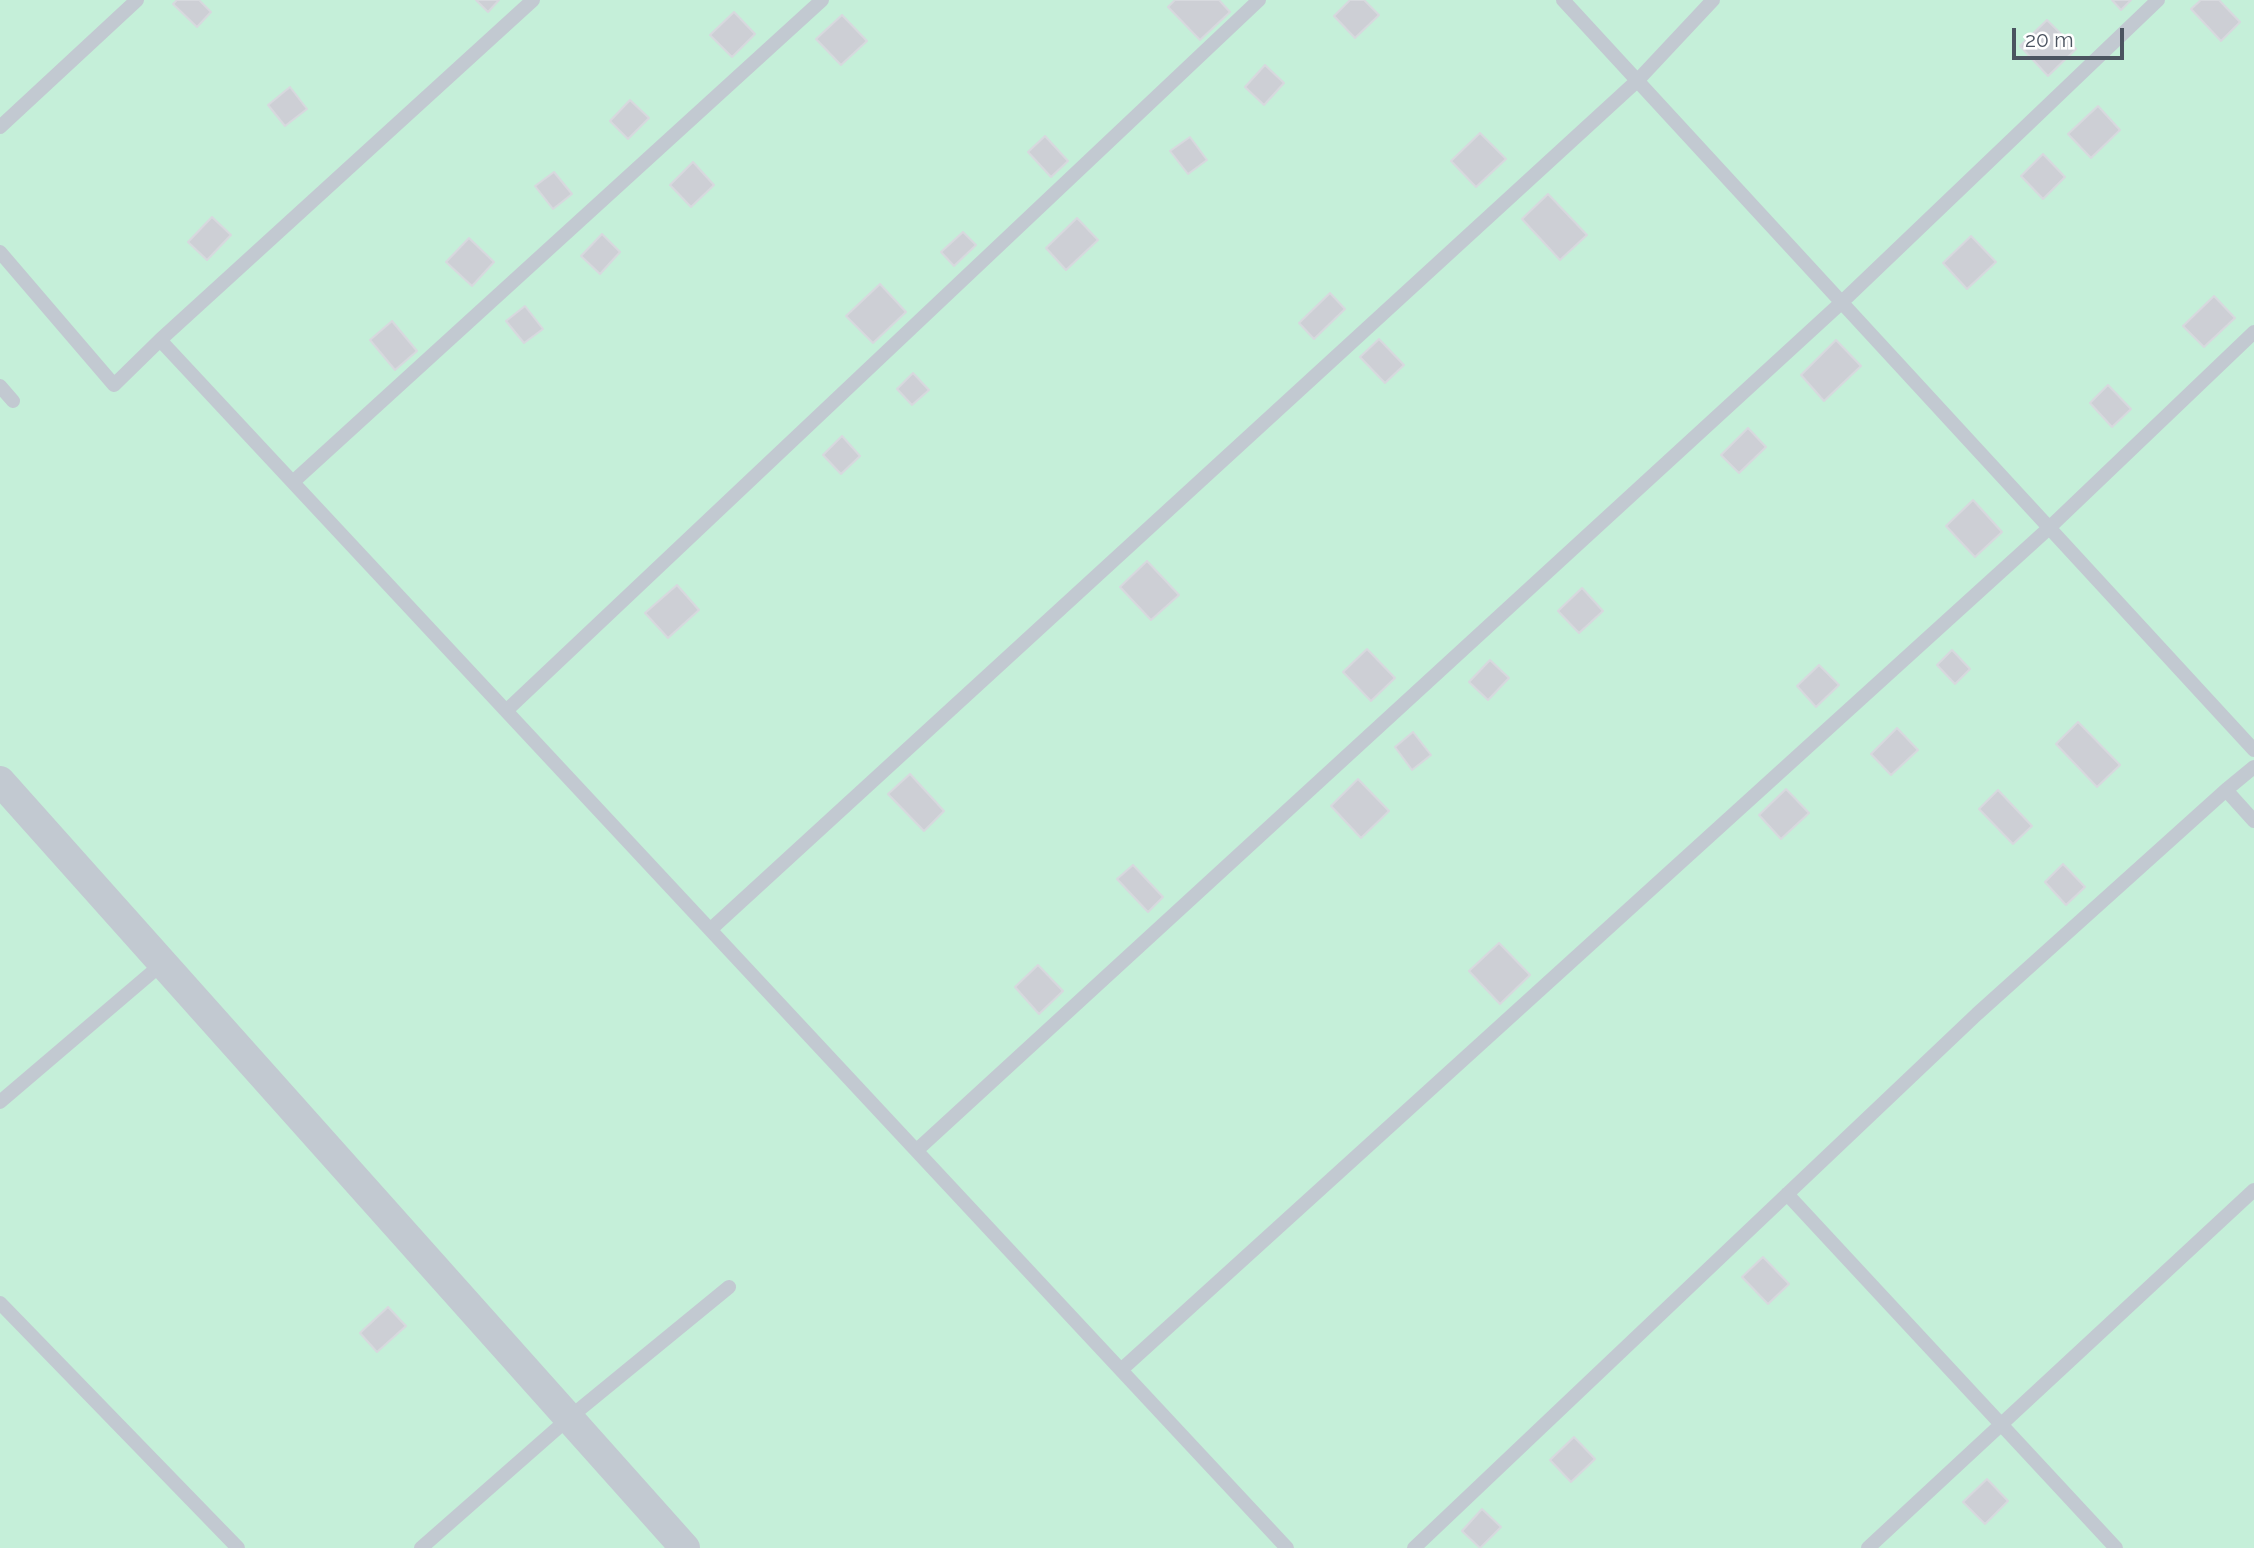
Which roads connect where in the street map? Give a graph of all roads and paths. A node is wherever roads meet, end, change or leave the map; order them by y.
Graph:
1 (137, 0) edge
2 (533, 0) edge
3 (822, 0) edge
4 (1259, 0) edge
5 (1563, 0) edge
6 (1713, 0) edge
7 (2158, 0) edge
8 (1638, 80) junction
9 (0, 127) edge
10 (0, 252) edge
11 (1842, 302) junction
12 (2254, 332) edge
13 (160, 340) junction
14 (0, 386) edge
15 (13, 401) dead end
16 (294, 481) junction
17 (2049, 528) junction
18 (507, 710) junction
19 (2254, 750) edge
20 (2254, 767) edge
21 (0, 781) edge
22 (2226, 790) junction
23 (2254, 821) edge
24 (711, 929) junction
25 (163, 963) junction
26 (0, 1102) edge
27 (917, 1150) junction
28 (2254, 1190) edge
29 (1787, 1194) junction
30 (729, 1287) dead end
31 (0, 1303) edge
32 (1121, 1370) junction
33 (569, 1418) junction
34 (2001, 1424) junction
35 (238, 1548) edge
36 (421, 1548) edge
37 (685, 1548) edge
38 (1287, 1548) edge
39 (1414, 1548) edge
40 (1868, 1548) edge
41 (2116, 1548) edge

1 - 9 lane
2 - 13 lane
3 - 16 lane
4 - 18 lane
5 - 8 lane
6 - 8 lane
7 - 11 lane
8 - 11 lane
8 - 24 lane
10 - 13 lane
11 - 17 lane
11 - 27 lane
12 - 17 lane
13 - 16 lane
14 - 15 lane
16 - 18 lane
17 - 19 lane
17 - 32 lane
18 - 24 lane
20 - 22 lane
21 - 25 street
22 - 23 lane
22 - 29 lane
24 - 27 lane
25 - 26 lane
25 - 33 street
27 - 32 lane
28 - 34 lane
29 - 34 lane
29 - 39 lane
30 - 33 lane
31 - 35 lane
32 - 38 lane
33 - 36 lane
33 - 37 street
34 - 40 lane
34 - 41 lane

